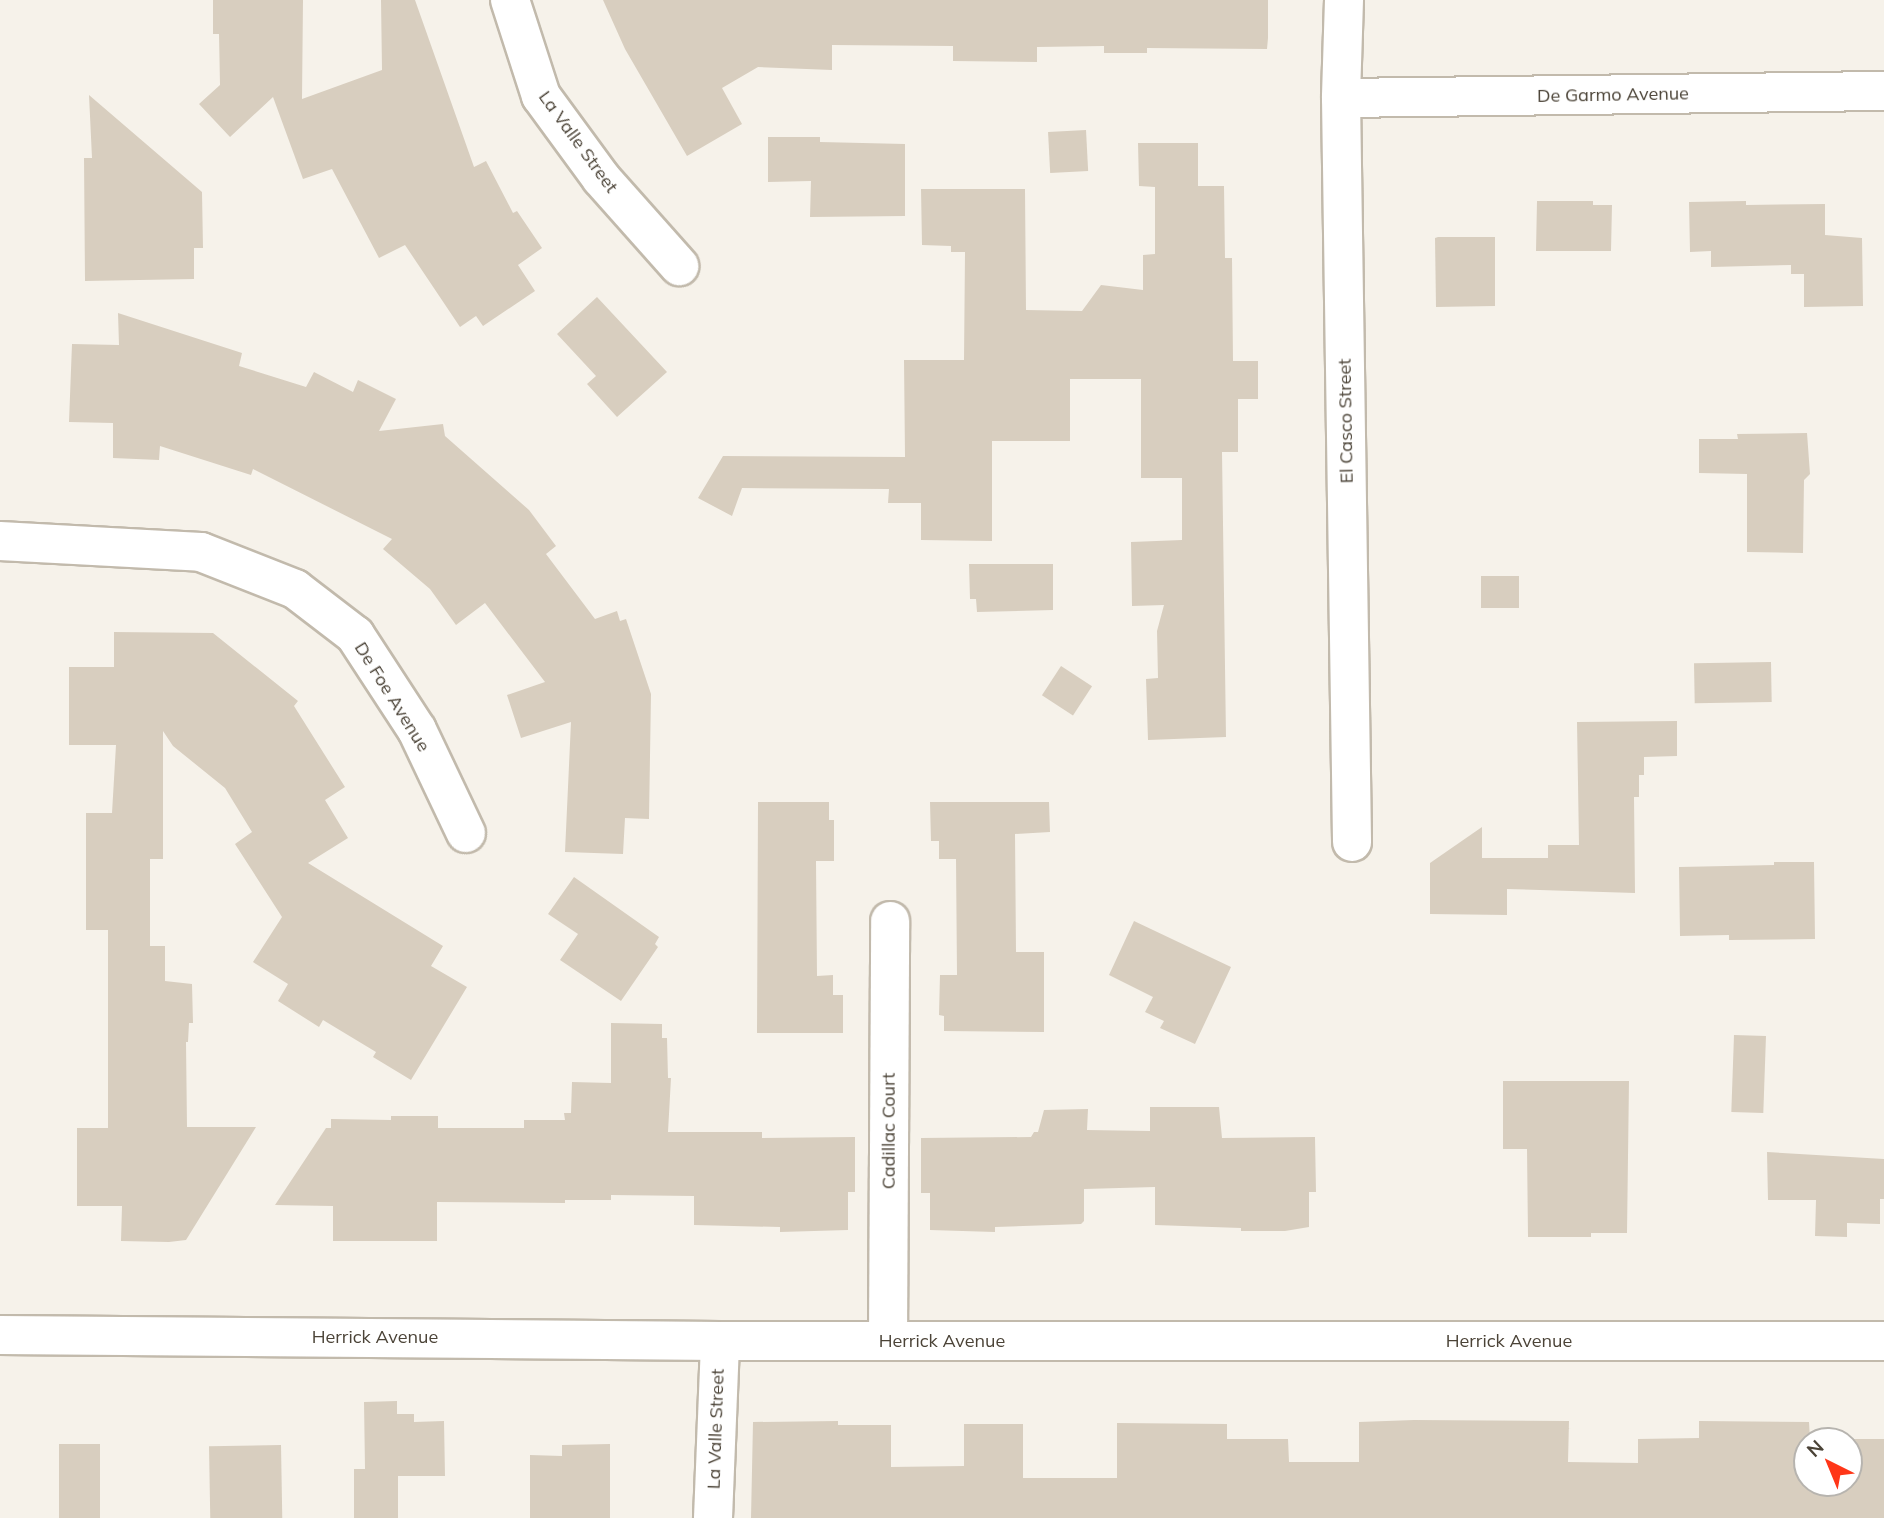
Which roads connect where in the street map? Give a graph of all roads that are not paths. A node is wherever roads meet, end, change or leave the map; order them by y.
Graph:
1 (510, 0) edge
2 (1344, 0) edge
3 (1884, 91) edge
4 (1341, 98) junction
5 (679, 266) dead end
6 (0, 541) edge
7 (466, 834) dead end
8 (1352, 842) dead end
9 (890, 921) dead end
10 (0, 1335) edge
11 (720, 1340) junction
12 (888, 1340) junction
13 (1884, 1341) edge
14 (713, 1518) edge

1 - 5 street, La Valle Street
2 - 4 street, El Casco Street
3 - 4 street, De Garmo Avenue
4 - 8 street, El Casco Street
6 - 7 street, De Foe Avenue
9 - 12 street, Cadillac Court
10 - 11 street, Herrick Avenue
11 - 12 street, Herrick Avenue
11 - 14 street, La Valle Street
12 - 13 street, Herrick Avenue

